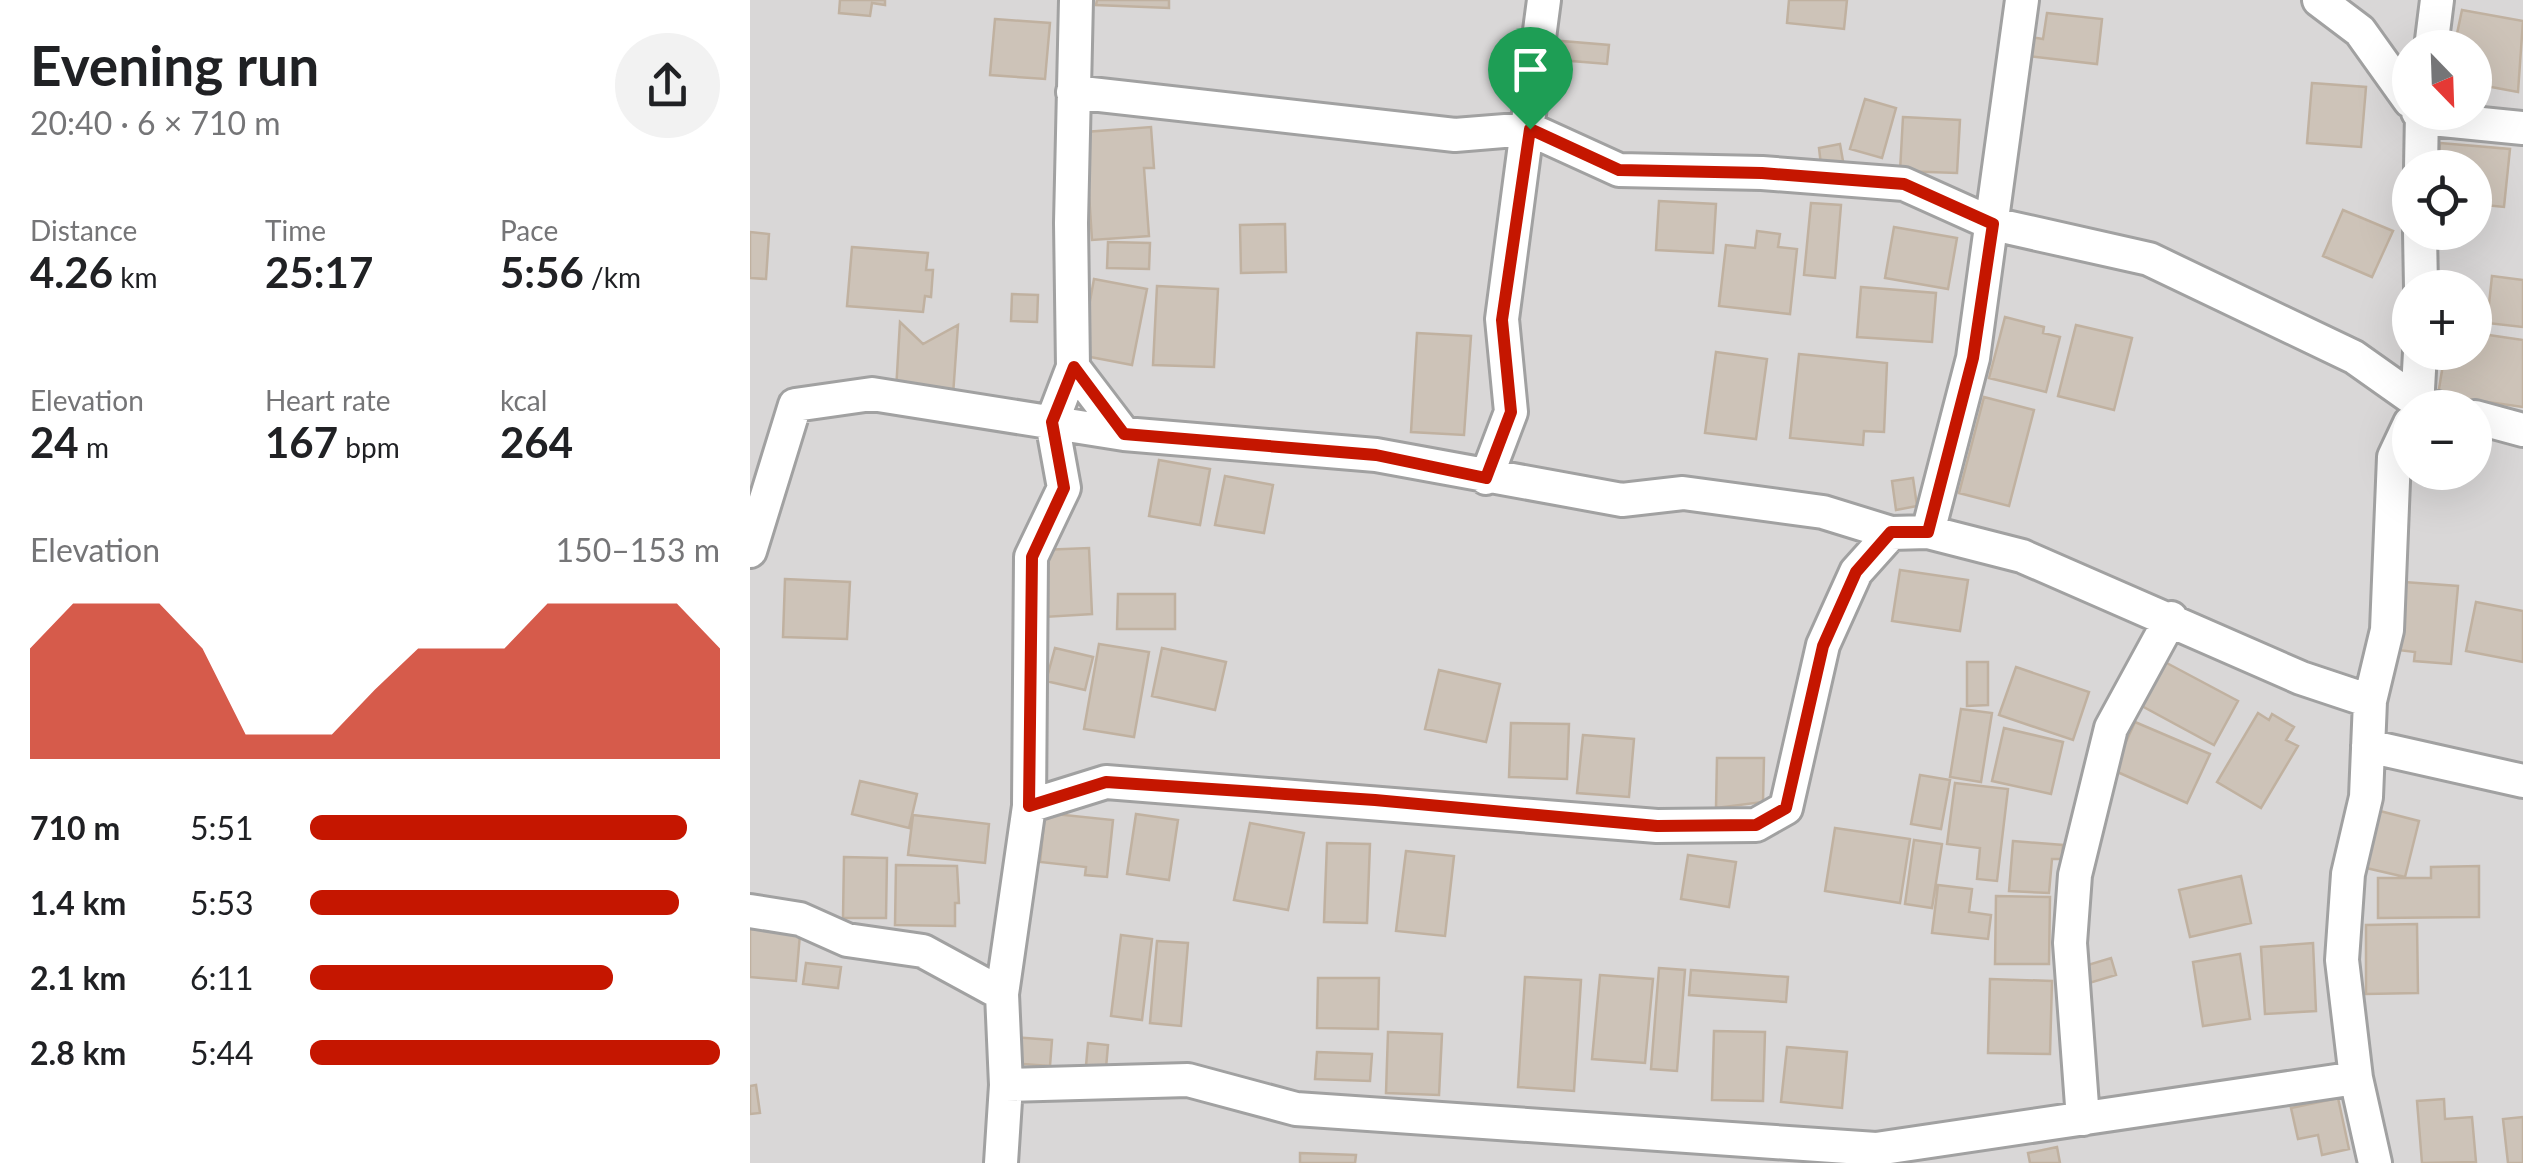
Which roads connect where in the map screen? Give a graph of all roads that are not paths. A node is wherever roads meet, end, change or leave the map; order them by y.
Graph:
1 (1076, 0) edge
2 (1544, 0) edge
3 (2022, 0) edge
4 (2319, 0) edge
5 (2437, 0) edge
6 (2433, 30) edge
7 (2392, 75) edge
8 (1073, 92) junction
9 (2492, 123) edge
10 (2523, 128) edge
11 (1530, 129) junction
12 (1993, 224) junction
13 (1074, 367) junction
14 (2396, 390) edge
15 (1052, 422) junction
16 (2492, 422) edge
17 (2523, 430) edge
18 (1124, 434) junction
19 (1486, 478) junction
20 (2393, 490) edge
21 (1891, 532) junction
22 (1928, 532) junction
23 (750, 550) edge
24 (2171, 618) junction
25 (2370, 700) junction
26 (2368, 746) junction
27 (2523, 781) edge
28 (1029, 806) junction
29 (750, 910) edge
30 (1002, 994) junction
31 (2356, 1078) junction
32 (1006, 1085) junction
33 (2083, 1118) junction
34 (1001, 1163) edge
35 (2375, 1163) edge

1 - 8 street
2 - 11 street
3 - 12 street
4 - 7 street
5 - 6 street
8 - 11 street
8 - 13 street
9 - 10 street
11 - 12 street
11 - 19 street
12 - 14 street
12 - 22 street
13 - 15 street
13 - 18 street
15 - 18 street
15 - 23 street
15 - 28 street
16 - 17 street
18 - 19 street
19 - 21 street
20 - 25 street
21 - 22 street
21 - 28 street
22 - 24 street
24 - 25 street
24 - 33 street
25 - 26 street
26 - 27 street
26 - 31 street
28 - 30 street
29 - 30 street
30 - 32 street
31 - 33 street
31 - 35 street
32 - 33 street
32 - 34 street

